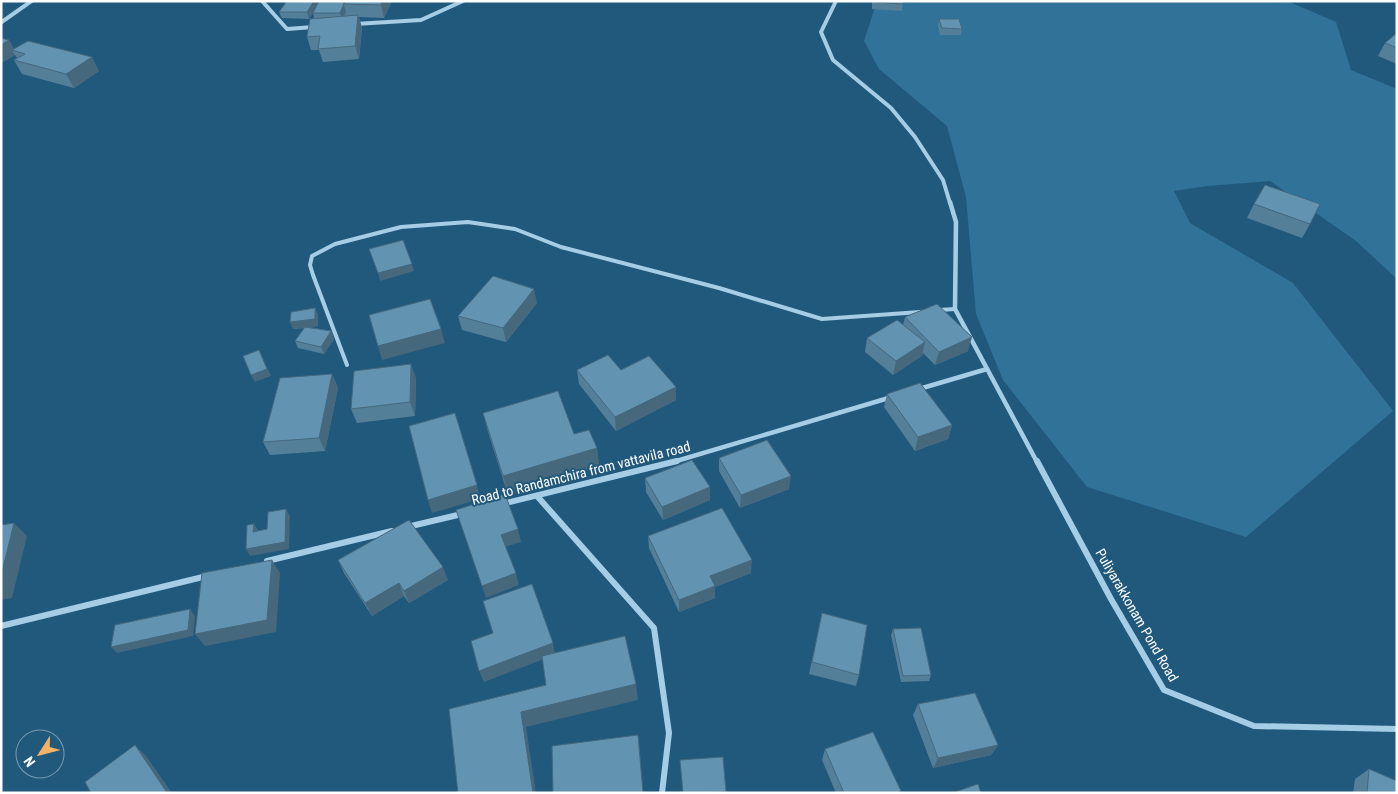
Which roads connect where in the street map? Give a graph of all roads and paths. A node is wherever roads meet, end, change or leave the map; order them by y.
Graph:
1 (32, 1) edge
2 (262, 1) edge
3 (463, 1) edge
4 (836, 1) edge
5 (1, 23) edge
6 (354, 24) edge
7 (316, 27) edge
8 (954, 309) junction
9 (928, 311) edge
10 (936, 311) edge
11 (347, 365) dead end
12 (987, 369) junction
13 (911, 392) edge
14 (901, 395) edge
15 (537, 496) junction
16 (499, 505) edge
17 (470, 512) edge
18 (260, 563) edge
19 (212, 575) edge
20 (1, 626) edge
21 (1397, 729) edge
22 (662, 793) edge

1 - 5 street
2 - 7 street
3 - 6 street
4 - 8 street
8 - 10 lane
8 - 12 street, Puliyarakkonam Pond Road
9 - 11 lane
12 - 13 street
12 - 21 street, Puliyarakkonam Pond Road
14 - 15 street, Road to Randamchira from vattavila road
15 - 16 street, Road to Randamchira from vattavila road
15 - 22 street
17 - 18 street, Road to Randamchira from vattavila road
19 - 20 street

